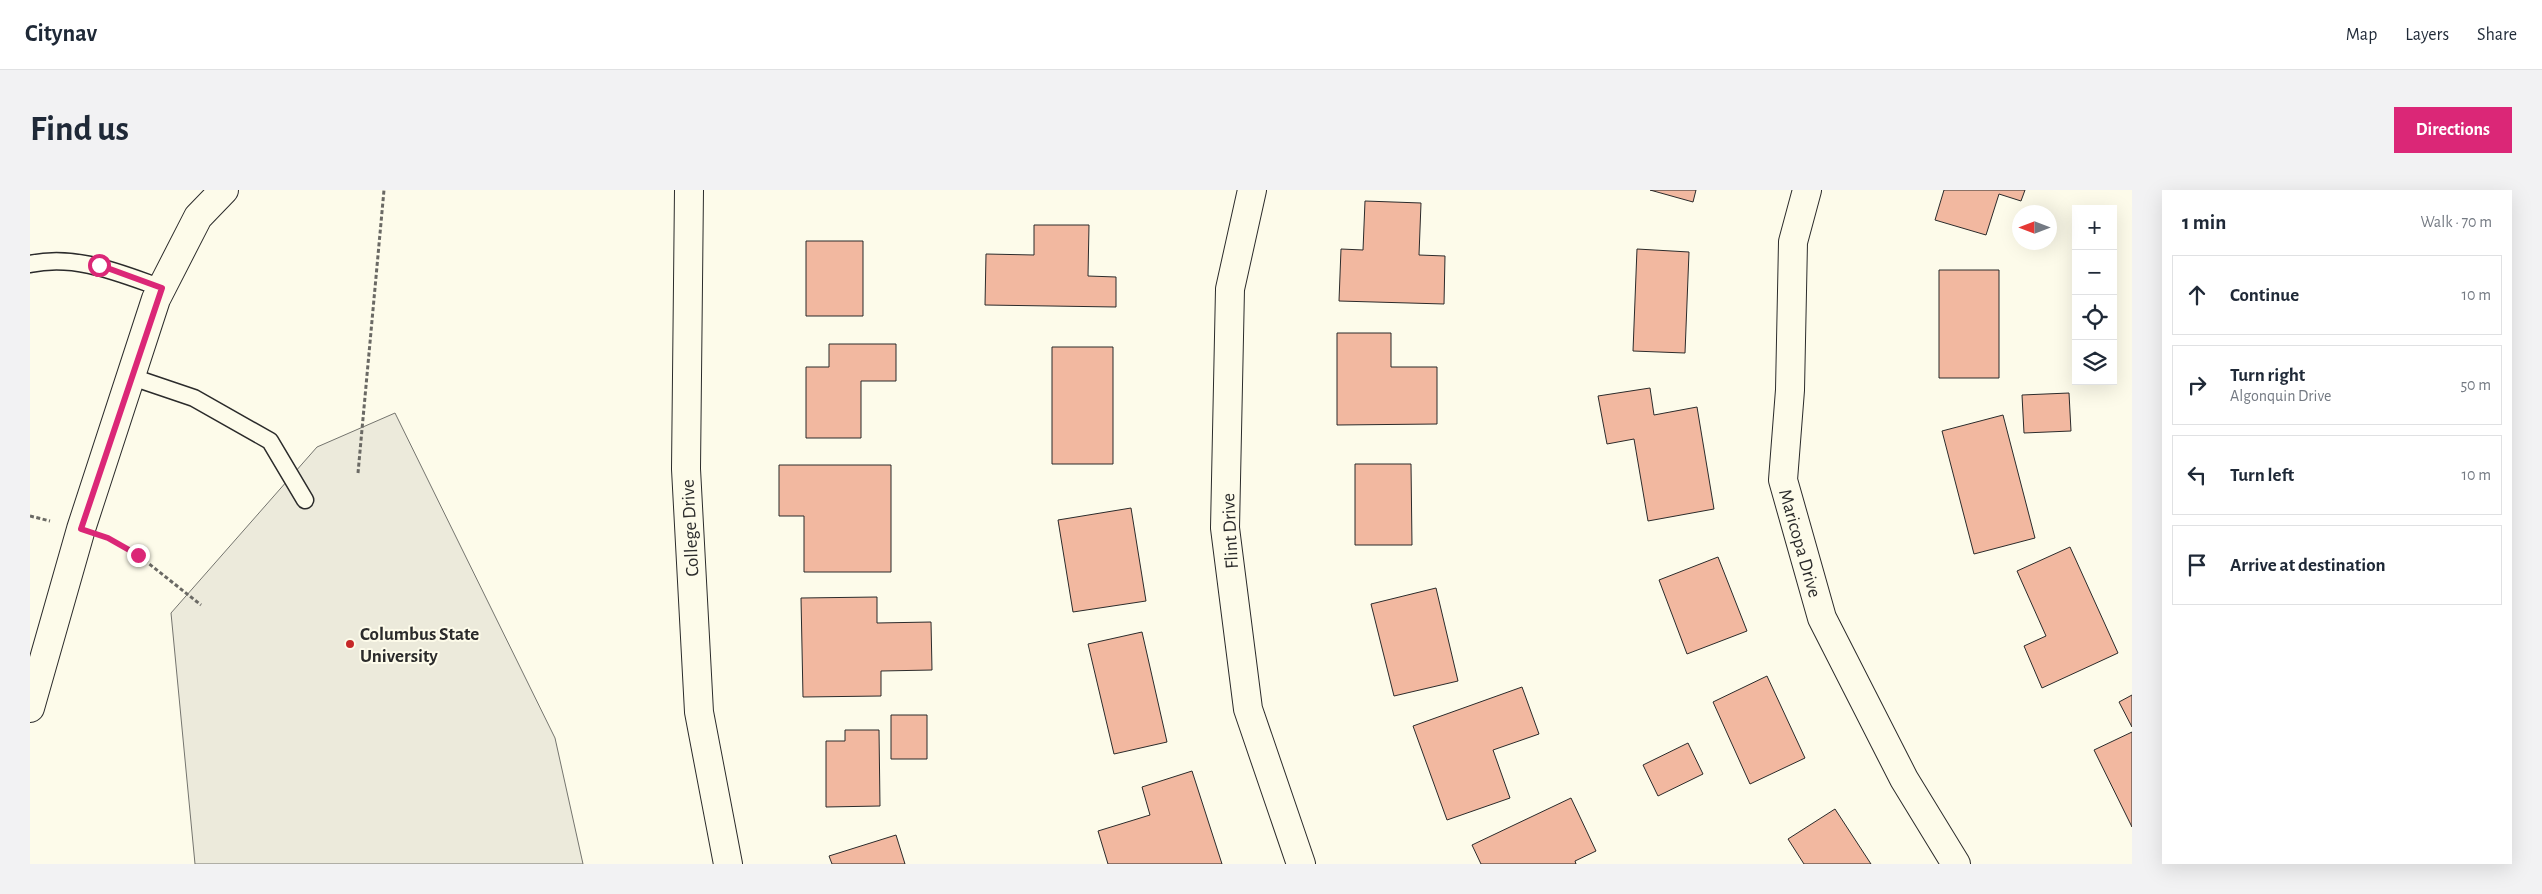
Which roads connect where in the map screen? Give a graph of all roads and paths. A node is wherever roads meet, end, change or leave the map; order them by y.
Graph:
1 (224, 190) edge
2 (384, 190) edge
3 (689, 190) edge
4 (1252, 190) edge
5 (1807, 190) edge
6 (30, 264) edge
7 (162, 288) junction
8 (132, 377) junction
9 (358, 473) dead end
10 (305, 500) dead end
11 (30, 516) edge
12 (81, 529) junction
13 (201, 605) dead end
14 (30, 708) edge
15 (728, 864) edge
16 (1301, 864) edge
17 (1956, 864) edge

1 - 7 street
2 - 9 path
3 - 15 street, College Drive
4 - 16 street, Flint Drive
5 - 17 street, Maricopa Drive
6 - 7 lane
7 - 8 street
8 - 10 lane
8 - 12 street
11 - 12 path
12 - 13 path
12 - 14 street

